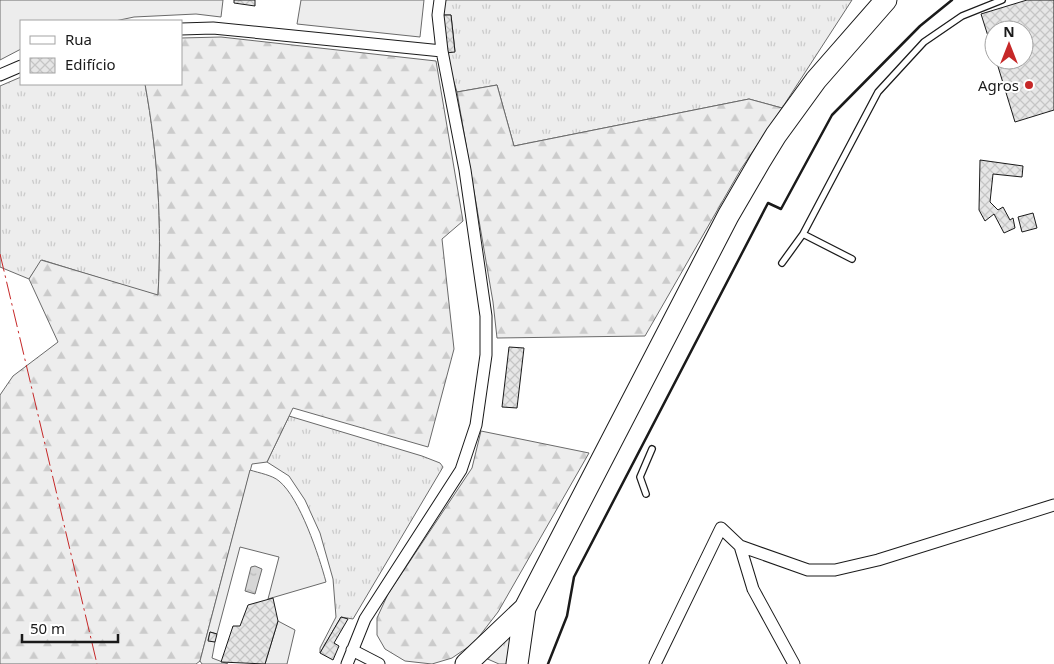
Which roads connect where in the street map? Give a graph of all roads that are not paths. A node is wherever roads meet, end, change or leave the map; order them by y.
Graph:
1 (440, 0) edge
2 (886, 0) edge
3 (900, 0) edge
4 (1002, 0) edge
5 (182, 29) edge
6 (852, 39) junction
7 (442, 51) junction
8 (20, 66) edge
9 (0, 75) edge
10 (803, 234) junction
11 (852, 259) dead end
12 (782, 262) dead end
13 (652, 449) dead end
14 (646, 494) dead end
15 (1054, 505) edge
16 (740, 546) junction
17 (526, 608) junction
18 (352, 650) junction
19 (347, 664) edge
20 (379, 664) edge
21 (466, 664) edge
22 (517, 664) edge
23 (655, 664) edge
24 (794, 664) edge

1 - 7 street
2 - 6 highway
3 - 6 highway
4 - 10 lane
5 - 7 street
6 - 17 highway
7 - 18 street
8 - 9 street
10 - 11 lane
10 - 12 lane
13 - 14 lane
15 - 16 street
16 - 23 street
16 - 24 street
17 - 21 highway
17 - 22 highway
18 - 19 street
18 - 20 street

